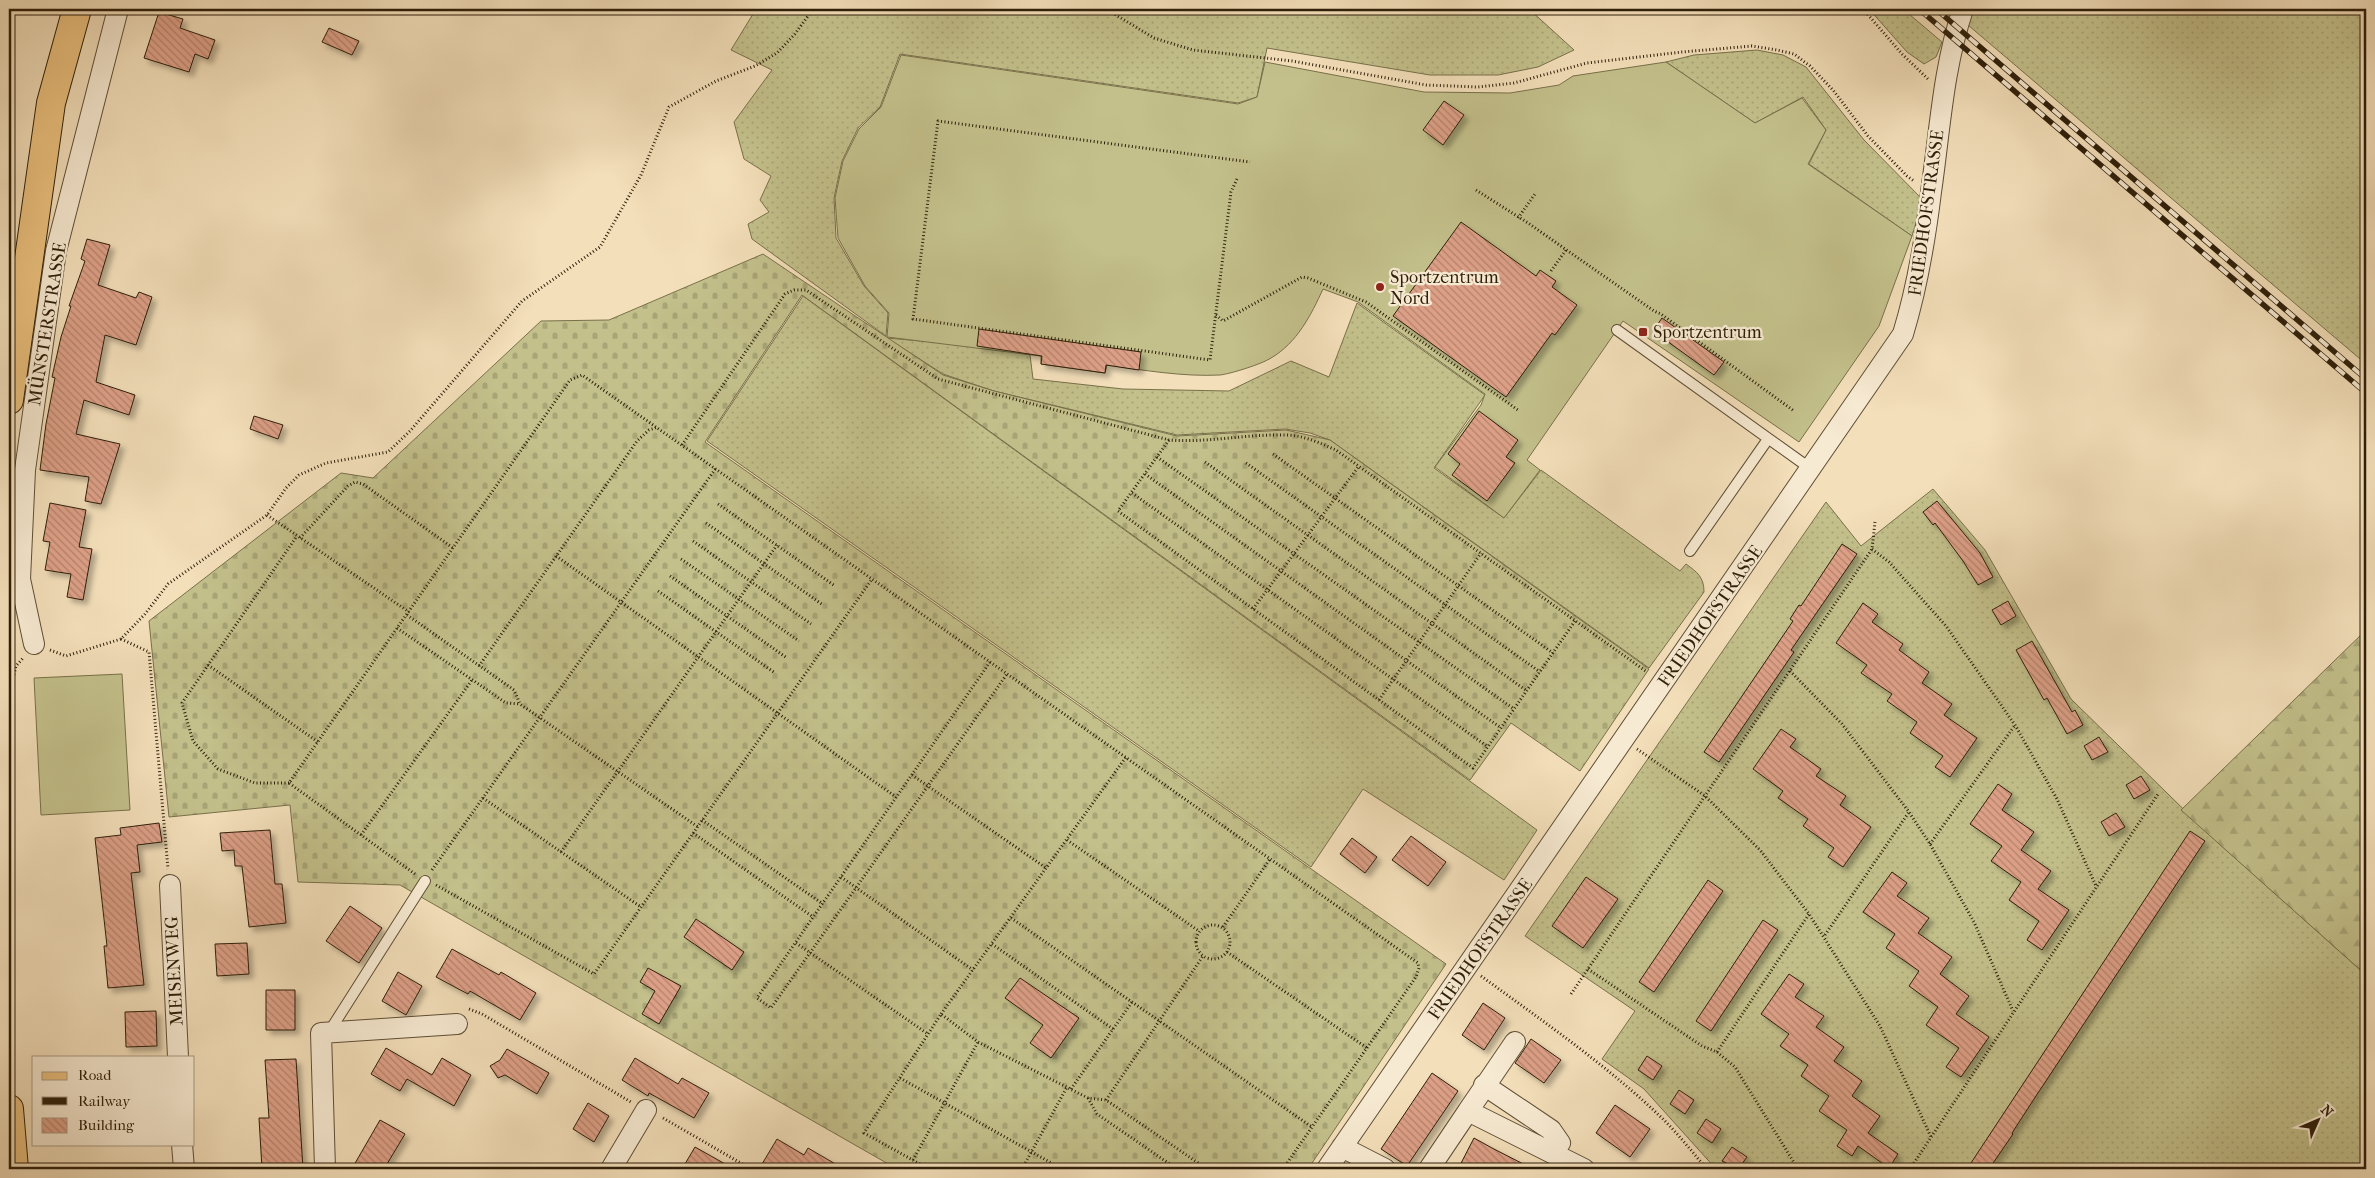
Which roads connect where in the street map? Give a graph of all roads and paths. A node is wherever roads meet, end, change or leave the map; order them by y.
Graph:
1 (77, 9) edge
2 (118, 9) edge
3 (812, 9) edge
4 (1106, 9) edge
5 (1863, 9) edge
6 (1963, 9) edge
7 (1942, 90) junction
8 (1250, 162) dead end
9 (1237, 179) dead end
10 (1476, 190) dead end
11 (1932, 192) junction
12 (1535, 194) dead end
13 (1518, 218) junction
14 (1566, 250) junction
15 (1551, 271) dead end
16 (1216, 315) junction
17 (1617, 330) dead end
18 (9, 400) edge
19 (1518, 410) dead end
20 (1794, 411) dead end
21 (658, 428) junction
22 (1768, 439) junction
23 (1169, 440) junction
24 (682, 445) junction
25 (1273, 454) dead end
26 (1157, 457) junction
27 (1205, 462) dead end
28 (1246, 463) dead end
29 (1359, 466) junction
30 (716, 468) junction
31 (1811, 469) junction
32 (1144, 474) junction
33 (1132, 493) junction
34 (1335, 498) junction
35 (718, 504) dead end
36 (267, 515) junction
37 (1321, 517) junction
38 (1875, 522) dead end
39 (706, 523) dead end
40 (1308, 535) junction
41 (298, 537) junction
42 (693, 542) dead end
43 (777, 545) junction
44 (453, 548) junction
45 (1872, 549) junction
46 (1690, 551) dead end
47 (1294, 553) junction
48 (1481, 554) junction
49 (556, 556) junction
50 (682, 559) dead end
51 (764, 564) junction
52 (1281, 571) junction
53 (670, 576) dead end
54 (872, 578) junction
55 (751, 582) junction
56 (835, 586) dead end
57 (1458, 586) junction
58 (1268, 589) junction
59 (658, 591) dead end
60 (739, 599) junction
61 (621, 602) junction
62 (823, 605) dead end
63 (1445, 605) junction
64 (1253, 609) junction
65 (408, 613) junction
66 (727, 616) junction
67 (1575, 621) junction
68 (1432, 623) junction
69 (810, 624) dead end
70 (397, 628) junction
71 (716, 632) junction
72 (121, 638) junction
73 (799, 641) dead end
74 (1419, 642) junction
75 (34, 644) junction
76 (1553, 653) junction
77 (698, 657) junction
78 (787, 658) dead end
79 (1406, 661) junction
80 (990, 662) junction
81 (208, 665) junction
82 (479, 666) junction
83 (1790, 671) junction
84 (1540, 672) junction
85 (775, 673) dead end
86 (1007, 674) junction
87 (1393, 679) junction
88 (472, 680) junction
89 (1662, 684) junction
90 (1527, 691) junction
91 (9, 695) edge
92 (1379, 700) junction
93 (520, 704) junction
94 (1514, 709) junction
95 (778, 713) junction
96 (540, 718) junction
97 (2015, 725) junction
98 (1501, 728) junction
99 (1624, 740) junction
100 (318, 742) junction
101 (1488, 747) junction
102 (1126, 757) junction
103 (618, 772) junction
104 (912, 774) junction
105 (289, 784) junction
106 (928, 786) junction
107 (2158, 794) dead end
108 (1705, 796) junction
109 (896, 797) junction
110 (483, 798) junction
111 (1909, 812) junction
112 (702, 820) junction
113 (698, 827) junction
114 (693, 833) junction
115 (361, 835) junction
116 (1067, 840) junction
117 (1930, 844) junction
118 (561, 852) junction
119 (1270, 859) junction
120 (1046, 868) junction
121 (841, 877) junction
122 (425, 880) junction
123 (170, 885) joint
124 (2096, 886) junction
125 (856, 888) junction
126 (823, 904) junction
127 (641, 907) junction
128 (1809, 914) junction
129 (813, 918) junction
130 (1011, 918) junction
131 (1223, 927) junction
132 (1198, 932) junction
133 (1825, 936) junction
134 (796, 943) junction
135 (992, 944) junction
136 (810, 952) junction
137 (1227, 952) junction
138 (1203, 956) junction
139 (1468, 967) junction
140 (1588, 969) junction
141 (973, 970) junction
142 (1571, 994) dead end
143 (1132, 1002) junction
144 (2013, 1011) junction
145 (482, 1014) dead end
146 (941, 1014) junction
147 (1159, 1021) junction
148 (457, 1024) dead end
149 (1113, 1029) junction
150 (329, 1032) junction
151 (928, 1034) junction
152 (978, 1042) junction
153 (1515, 1042) dead end
154 (1367, 1048) junction
155 (1717, 1052) junction
156 (178, 1056) edge
157 (900, 1078) junction
158 (1484, 1085) junction
159 (1067, 1087) junction
160 (1071, 1089) junction
161 (1088, 1098) junction
162 (1106, 1100) junction
163 (945, 1103) junction
164 (637, 1105) joint
165 (9, 1109) edge
166 (1468, 1111) junction
167 (1312, 1128) junction
168 (682, 1129) dead end
169 (1931, 1138) junction
170 (182, 1146) edge
171 (1342, 1147) junction
172 (1032, 1152) junction
173 (1553, 1153) junction
174 (913, 1160) junction
175 (14, 1169) edge
176 (184, 1169) edge
177 (325, 1169) edge
178 (611, 1169) edge
179 (751, 1169) edge
180 (929, 1169) edge
181 (1022, 1169) edge
182 (1062, 1169) edge
183 (1177, 1169) edge
184 (1207, 1169) edge
185 (1283, 1169) edge
186 (1326, 1169) edge
187 (1385, 1169) edge
188 (1429, 1169) edge
189 (1584, 1169) edge
190 (1707, 1169) edge
191 (1798, 1169) edge
192 (1910, 1169) edge

1 - 18 main road, MÜNSTERSTRASSE
2 - 75 street, MÜNSTERSTRASSE
3 - 36 path
4 - 11 path
5 - 7 path
6 - 7 street, FRIEDHOFSTRASSE
7 - 11 street, FRIEDHOFSTRASSE
8 - 16 path
9 - 16 path
10 - 13 path
11 - 31 street, FRIEDHOFSTRASSE
12 - 13 path
13 - 14 path
14 - 15 path
14 - 20 path
16 - 19 path
17 - 22 lane
21 - 24 path
21 - 44 path
21 - 49 path
22 - 31 lane
22 - 46 lane
23 - 24 path
23 - 26 path
23 - 29 path
24 - 30 path
25 - 34 path
26 - 32 path
26 - 47 path
27 - 40 path
28 - 37 path
29 - 34 path
29 - 48 path
30 - 54 path
30 - 61 path
31 - 89 street, FRIEDHOFSTRASSE
32 - 33 path
32 - 52 path
33 - 58 path
33 - 64 path
34 - 37 path
34 - 57 path
35 - 43 path
36 - 41 path
36 - 72 path
37 - 40 path
37 - 63 path
38 - 45 path
39 - 51 path
40 - 47 path
40 - 68 path
41 - 44 path
41 - 65 path
41 - 81 path
42 - 55 path
43 - 51 path
43 - 56 path
44 - 65 path
45 - 83 path
45 - 97 path
47 - 52 path
47 - 74 path
48 - 57 path
48 - 67 path
49 - 61 path
49 - 82 path
50 - 60 path
51 - 55 path
51 - 62 path
52 - 58 path
52 - 79 path
53 - 66 path
54 - 80 path
54 - 95 path
55 - 60 path
55 - 69 path
57 - 63 path
57 - 76 path
58 - 64 path
58 - 87 path
59 - 71 path
60 - 66 path
60 - 73 path
61 - 77 path
61 - 96 path
63 - 68 path
63 - 84 path
64 - 92 path
65 - 70 path
65 - 82 path
66 - 71 path
66 - 78 path
67 - 76 path
67 - 89 path
68 - 74 path
68 - 90 path
70 - 88 path
70 - 100 path
71 - 77 path
71 - 85 path
72 - 75 path
72 - 123 path
74 - 79 path
74 - 94 path
75 - 91 path
76 - 84 path
77 - 95 path
77 - 103 path
79 - 87 path
79 - 98 path
80 - 86 path
80 - 104 path
81 - 100 path
81 - 105 path
82 - 93 path
83 - 108 path
83 - 111 path
84 - 90 path
86 - 102 path
86 - 106 path
87 - 92 path
87 - 101 path
88 - 93 path
88 - 115 path
89 - 99 street, FRIEDHOFSTRASSE
90 - 94 path
92 - 101 path
93 - 96 path
94 - 98 path
95 - 109 path
95 - 112 path
96 - 103 path
96 - 110 path
97 - 117 path
97 - 124 path
98 - 101 path
99 - 108 path
99 - 139 street, FRIEDHOFSTRASSE
100 - 105 path
102 - 116 path
102 - 119 path
103 - 113 path
103 - 118 path
104 - 106 path
104 - 109 path
105 - 115 path
106 - 120 path
106 - 125 path
107 - 124 path
108 - 128 path
108 - 140 path
109 - 121 path
110 - 118 path
110 - 122 path
111 - 117 path
111 - 133 path
112 - 113 path
112 - 126 path
113 - 114 path
114 - 127 path
114 - 129 path
115 - 122 path
116 - 120 path
116 - 132 path
117 - 144 path
118 - 127 path
119 - 131 path
119 - 154 path
120 - 130 path
121 - 125 path
121 - 126 path
122 - 127 path
122 - 150 lane
123 - 156 street, MEISENWEG
124 - 144 path
125 - 136 path
125 - 141 path
126 - 129 path
128 - 133 path
128 - 155 path
129 - 134 path
130 - 135 path
130 - 143 path
131 - 132 path
131 - 137 path
132 - 138 path
133 - 169 path
134 - 136 path
134 - 136 path
135 - 141 path
135 - 149 path
136 - 151 path
137 - 138 path
137 - 154 path
138 - 147 path
139 - 171 street, FRIEDHOFSTRASSE
139 - 190 path
140 - 142 path
140 - 155 path
141 - 146 path
143 - 147 path
143 - 149 path
144 - 169 path
145 - 164 path
146 - 151 path
146 - 152 path
147 - 162 path
147 - 167 path
148 - 150 street
149 - 160 path
150 - 177 street
151 - 157 path
152 - 159 path
152 - 163 path
153 - 158 street
154 - 167 path
155 - 191 path
157 - 163 path
157 - 174 path
158 - 166 street
158 - 173 street
159 - 160 path
159 - 172 path
160 - 161 path
161 - 162 path
161 - 183 path
162 - 184 path
163 - 172 path
163 - 174 path
164 - 178 street
165 - 175 main road
166 - 173 street
166 - 188 street
167 - 185 path
168 - 179 path
169 - 192 path
170 - 176 street
171 - 186 street, FRIEDHOFSTRASSE
171 - 187 street
172 - 181 path
172 - 182 path
173 - 189 street
174 - 180 path

